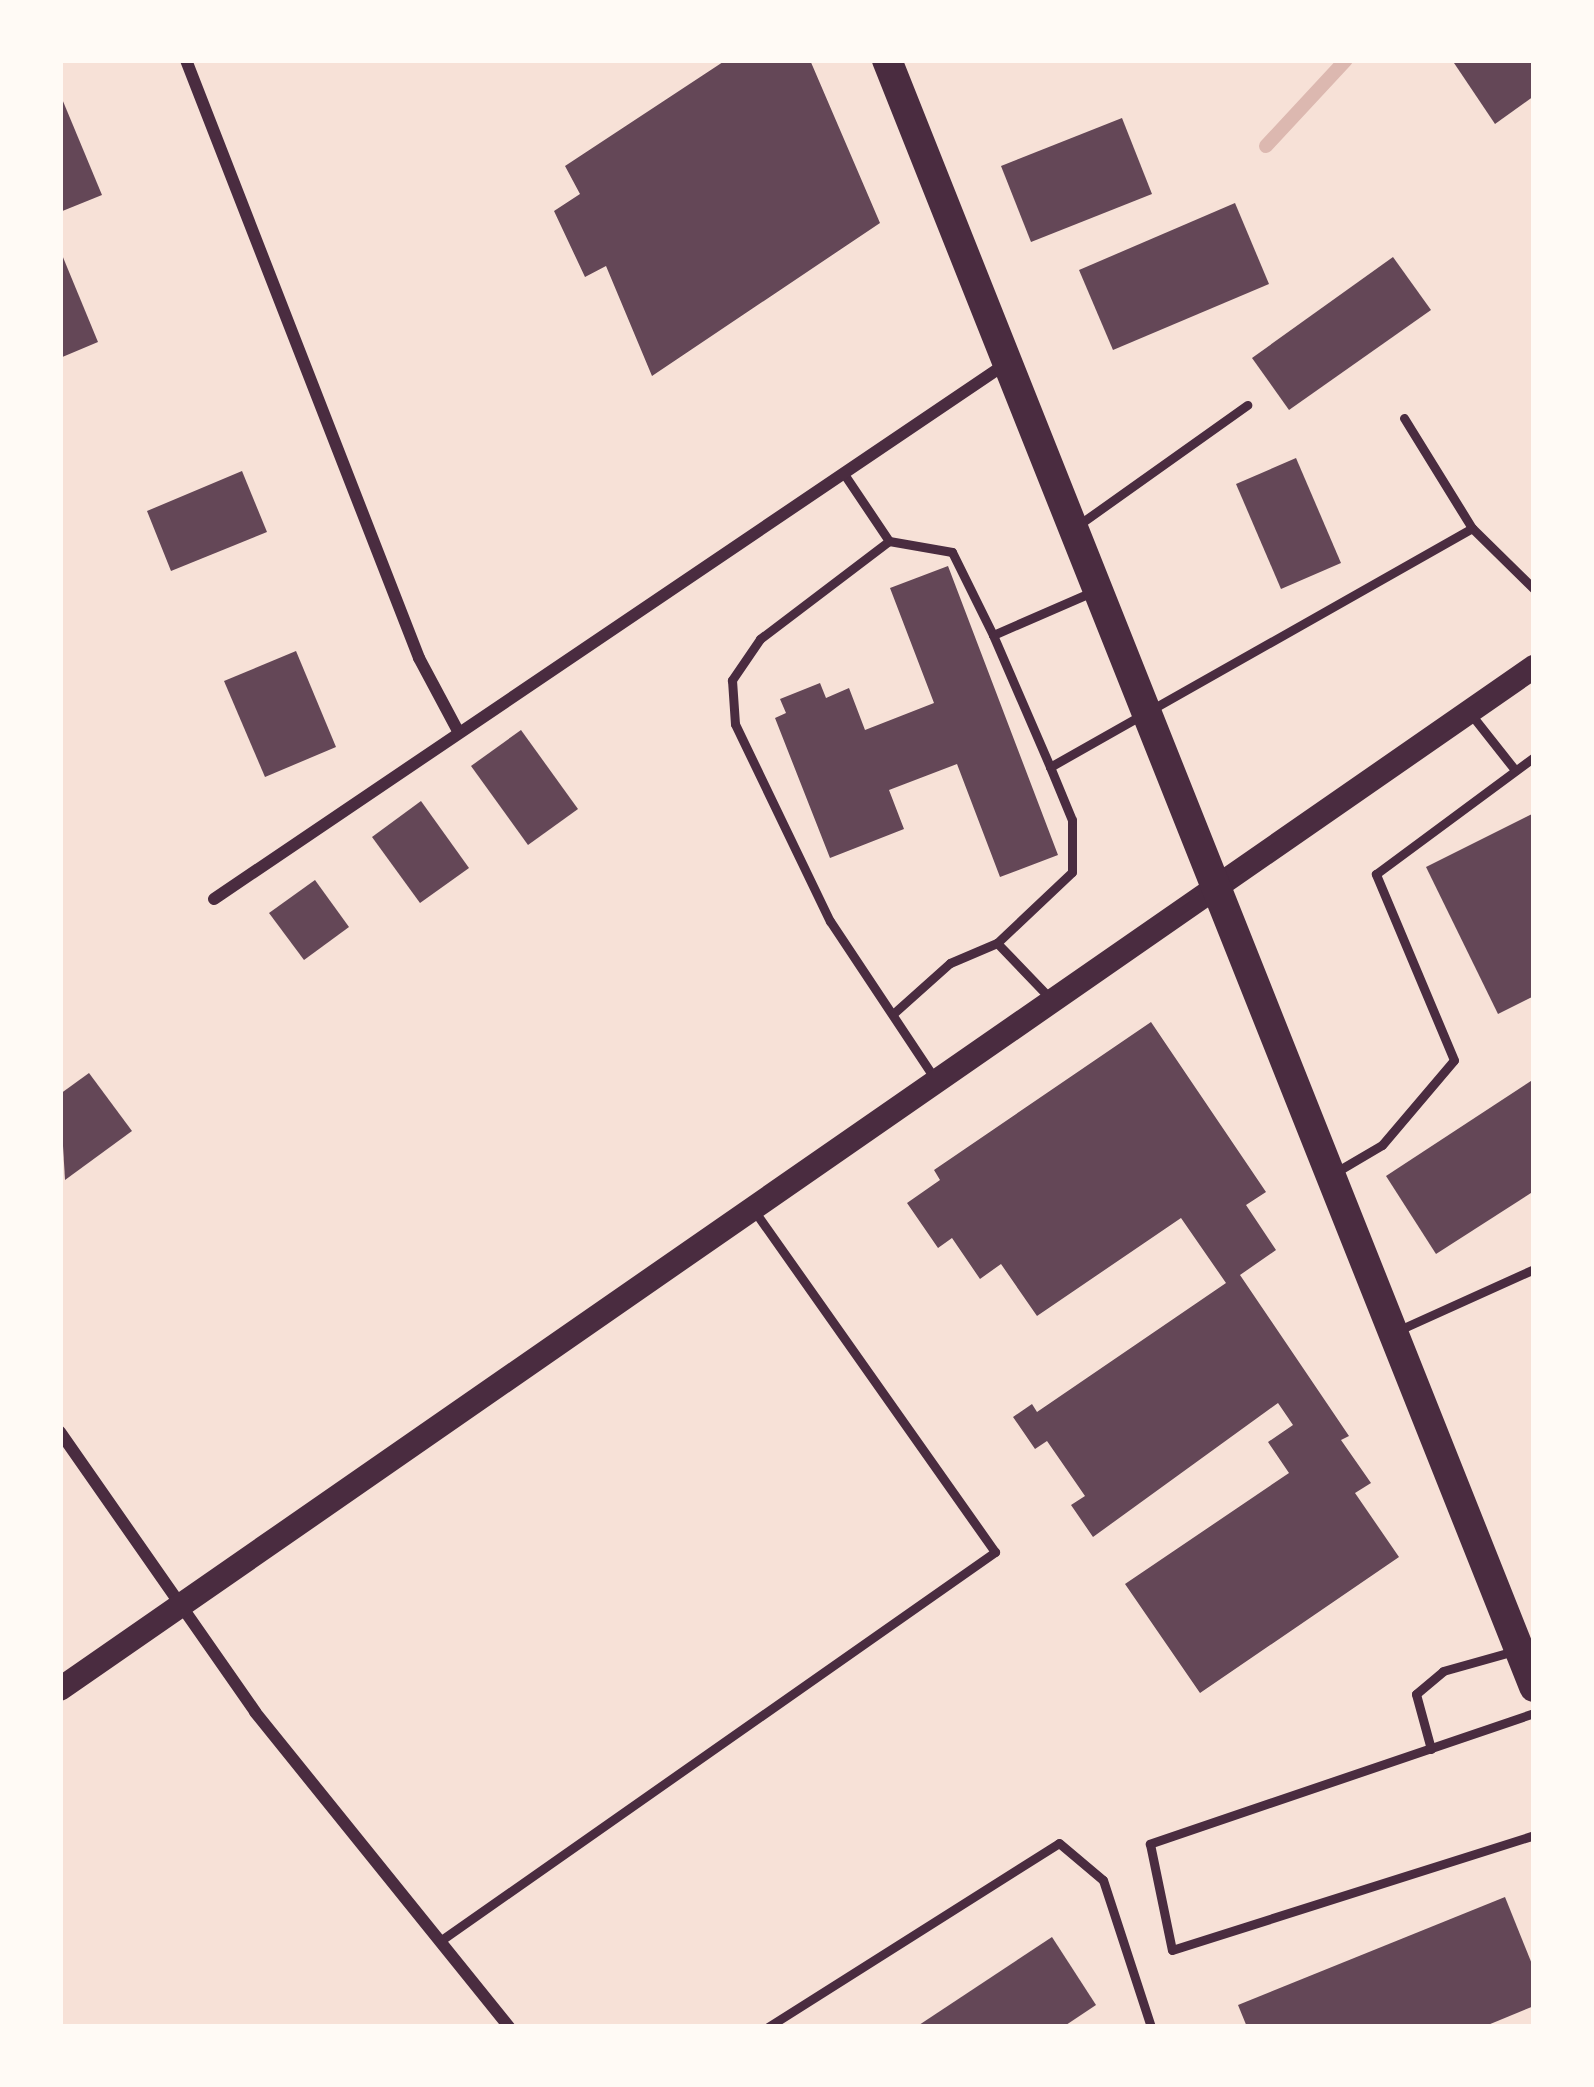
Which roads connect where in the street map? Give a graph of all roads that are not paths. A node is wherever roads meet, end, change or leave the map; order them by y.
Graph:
1 (186, 60) edge
2 (887, 60) edge
3 (1005, 364) junction
4 (1247, 404) dead end
5 (1404, 418) dead end
6 (844, 475) junction
7 (1472, 527) junction
8 (1072, 530) junction
9 (889, 541) junction
10 (1534, 589) edge
11 (1097, 590) junction
12 (993, 635) junction
13 (1534, 667) edge
14 (1469, 712) junction
15 (1145, 713) junction
16 (458, 731) junction
17 (1534, 757) edge
18 (1050, 766) junction
19 (1515, 770) junction
20 (1216, 885) junction
21 (214, 899) dead end
22 (997, 943) junction
23 (1052, 1001) junction
24 (894, 1013) junction
25 (936, 1079) junction
26 (1331, 1175) junction
27 (751, 1206) junction
28 (1534, 1269) edge
29 (1394, 1332) junction
30 (60, 1432) edge
31 (177, 1606) junction
32 (1520, 1650) junction
33 (1534, 1687) edge
34 (60, 1689) edge
35 (1534, 1714) edge
36 (1432, 1748) junction
37 (1534, 1835) edge
38 (440, 1941) junction
39 (509, 2027) edge
40 (769, 2027) edge
41 (1151, 2027) edge

1 - 16 street
2 - 3 main road
3 - 6 street
3 - 8 main road
4 - 8 lane
5 - 7 lane
6 - 9 lane
6 - 16 street
7 - 10 lane
7 - 15 lane
8 - 11 main road
9 - 12 lane
9 - 24 lane
11 - 12 lane
11 - 15 main road
12 - 18 lane
13 - 14 main road
14 - 19 lane
14 - 20 main road
15 - 18 lane
15 - 20 main road
16 - 21 street
17 - 19 lane
18 - 22 lane
19 - 26 lane
20 - 23 main road
20 - 26 main road
22 - 23 lane
22 - 24 lane
23 - 25 main road
24 - 25 lane
25 - 27 main road
26 - 29 main road
27 - 31 main road
27 - 38 lane
28 - 29 lane
29 - 32 main road
30 - 31 street
31 - 34 main road
31 - 38 street
32 - 33 main road
32 - 36 lane
35 - 36 lane
36 - 37 lane
38 - 39 street
40 - 41 lane

